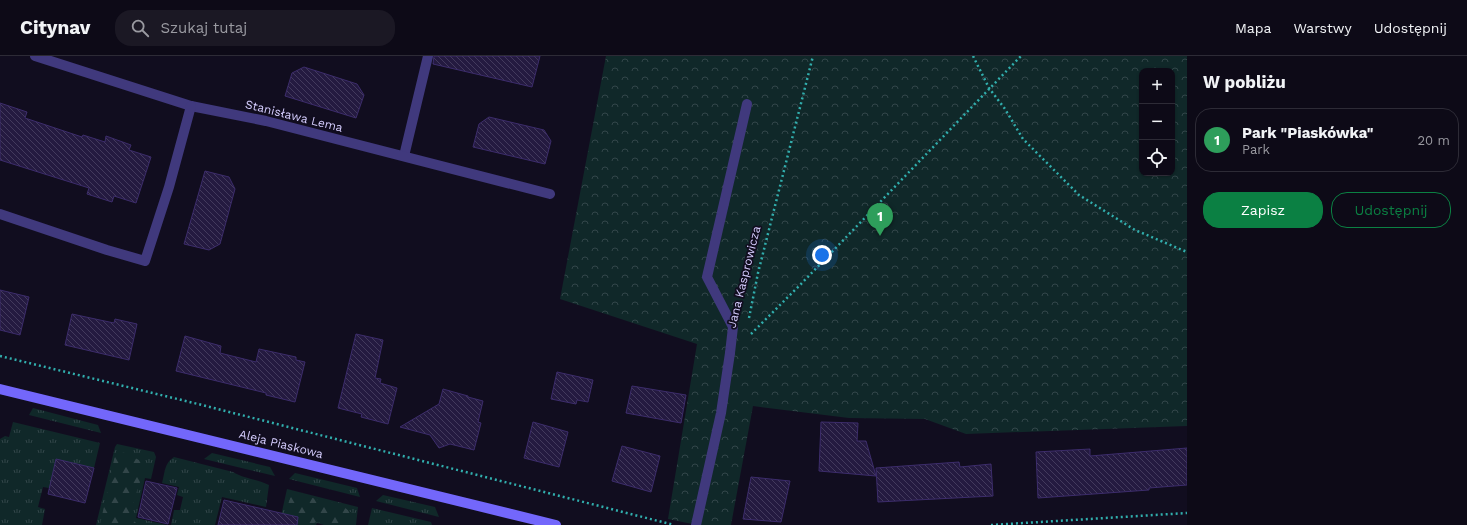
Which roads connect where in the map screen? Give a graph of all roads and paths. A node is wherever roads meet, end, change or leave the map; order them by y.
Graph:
1 (35, 56) edge
2 (428, 56) edge
3 (813, 56) edge
4 (973, 56) edge
5 (1021, 56) edge
6 (989, 88) junction
7 (747, 104) dead end
8 (192, 106) junction
9 (404, 156) junction
10 (550, 194) dead end
11 (0, 214) edge
12 (1187, 252) edge
13 (748, 324) dead end
14 (730, 353) junction
15 (0, 356) edge
16 (0, 389) edge
17 (1187, 513) edge
18 (662, 524) edge
19 (556, 525) edge
20 (674, 525) edge
21 (696, 525) edge
22 (992, 525) edge

1 - 8 street, Stanisława Lema
2 - 9 street
3 - 13 path, Jana Kasprowicza
4 - 6 path
5 - 6 path, Jana Kasprowicza
6 - 12 path
6 - 14 path, Jana Kasprowicza
7 - 14 street
8 - 9 street, Stanisława Lema
8 - 11 street
9 - 10 street, Stanisława Lema
14 - 21 street
15 - 18 path
16 - 19 street, Aleja Piaskowa
17 - 22 path
18 - 20 path

